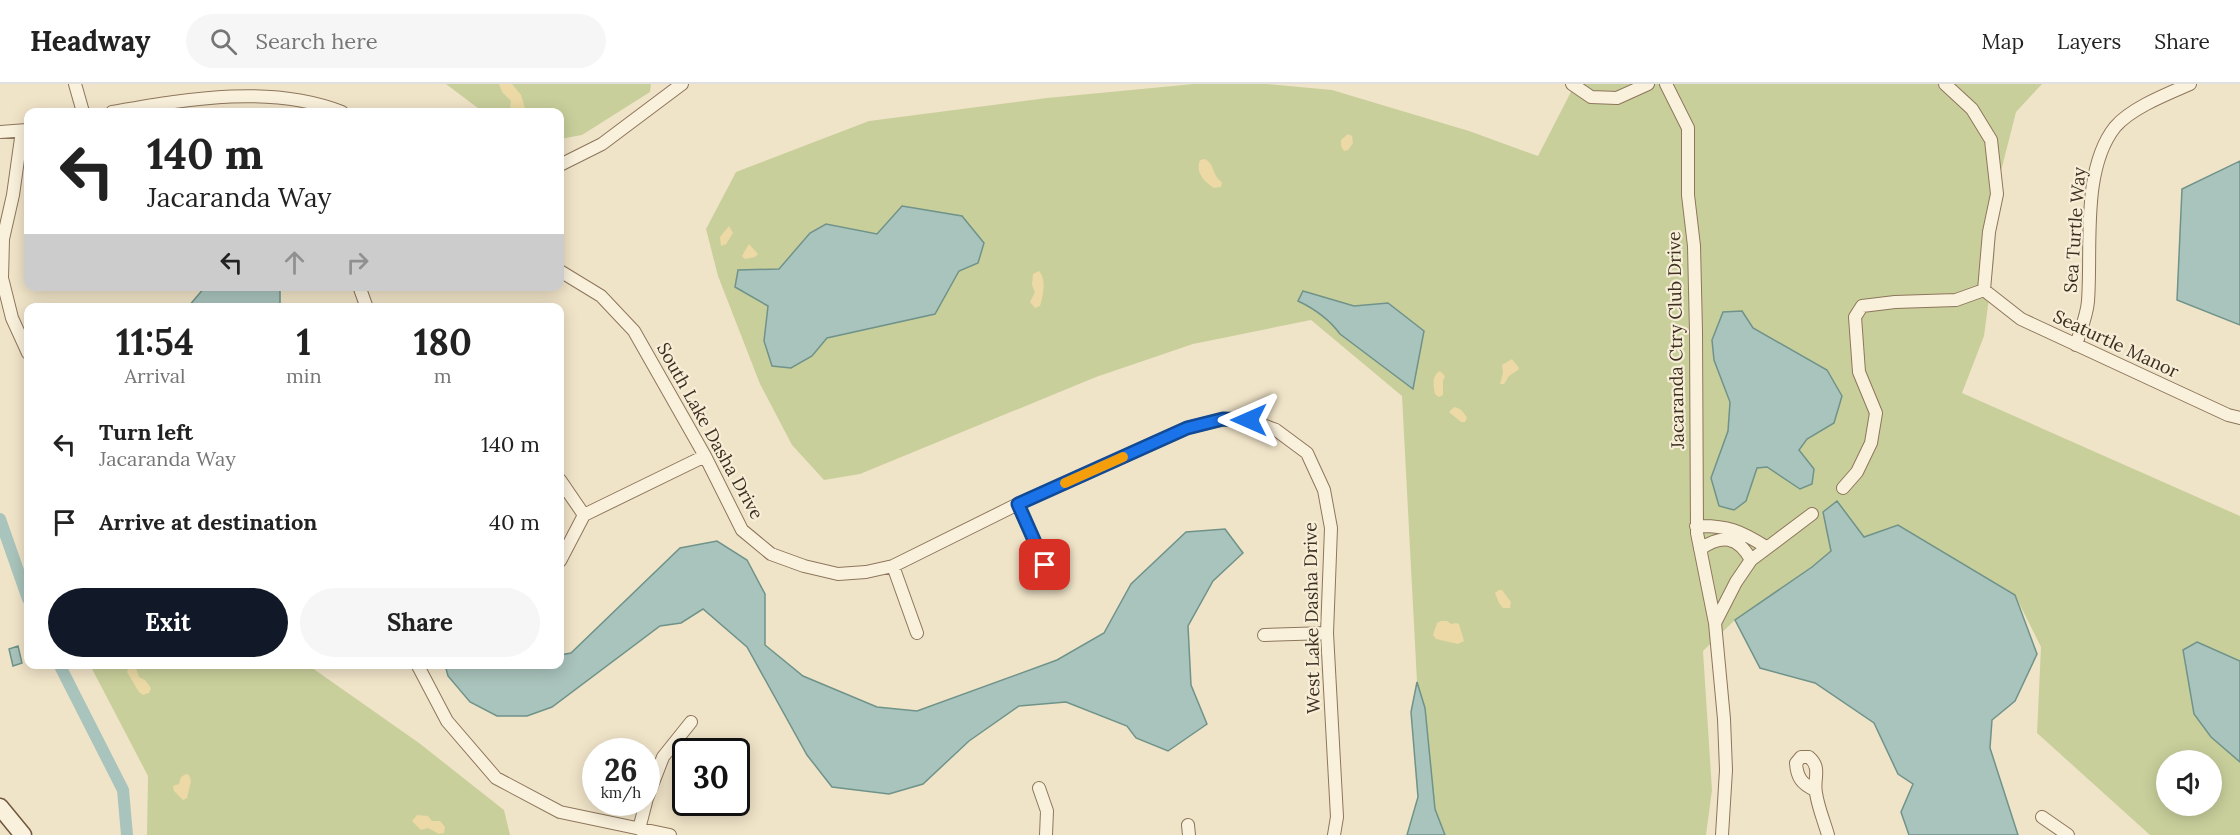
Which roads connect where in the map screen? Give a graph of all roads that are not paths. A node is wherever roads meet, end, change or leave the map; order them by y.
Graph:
1 (75, 84) edge
2 (682, 84) edge
3 (1572, 84) edge
4 (1648, 84) edge
5 (1666, 84) edge
6 (1945, 84) edge
7 (2190, 84) edge
8 (270, 88) edge
9 (81, 108) edge
10 (151, 108) edge
11 (334, 108) edge
12 (24, 130) edge
13 (0, 132) edge
14 (24, 135) edge
15 (564, 163) edge
16 (564, 273) edge
17 (1984, 290) junction
18 (24, 344) edge
19 (2076, 345) junction
20 (2240, 418) edge
21 (1249, 420) joint
22 (705, 456) junction
23 (564, 486) edge
24 (1843, 488) dead end
25 (1018, 504) junction
26 (1812, 514) dead end
27 (584, 515) junction
28 (1696, 526) junction
29 (1766, 548) junction
30 (1700, 549) junction
31 (564, 553) edge
32 (1751, 560) junction
33 (1045, 565) dead end
34 (893, 566) junction
35 (1714, 623) junction
36 (917, 633) dead end
37 (1328, 633) junction
38 (1264, 635) dead end
39 (420, 669) edge
40 (691, 722) dead end
41 (660, 765) edge
42 (1039, 788) dead end
43 (1815, 790) dead end
44 (0, 807) edge
45 (642, 816) edge
46 (2042, 817) dead end
47 (639, 829) junction
48 (23, 835) edge
49 (670, 835) edge
50 (1046, 835) edge
51 (1334, 835) edge
52 (1722, 835) edge
53 (1828, 835) edge
54 (2068, 835) edge

1 - 9 street
2 - 15 street
3 - 4 street
5 - 28 street, Jacaranda Ctry Club Drive
6 - 17 street
7 - 19 street, Sea Turtle Way
8 - 10 street
8 - 11 street
12 - 13 street
14 - 18 street
16 - 22 street, South Lake Dasha Drive
17 - 19 street, Seaturtle Manor
17 - 24 street
19 - 20 street, Seaturtle Manor
21 - 25 street, South Lake Dasha Drive
21 - 37 street, West Lake Dasha Drive
22 - 27 street
22 - 34 street, South Lake Dasha Drive
23 - 27 street
25 - 33 street
25 - 34 street, South Lake Dasha Drive
26 - 29 street
27 - 31 street
28 - 29 street
28 - 30 street, Jacaranda Ctry Club Drive
29 - 32 street
30 - 32 street
30 - 35 street, Jacaranda Ctry Club Drive
32 - 35 street
34 - 36 street
35 - 52 street
37 - 38 street
37 - 51 street, West Lake Dasha Drive
39 - 47 street
40 - 41 street
42 - 50 street
43 - 53 street
44 - 48 main road
45 - 47 street
46 - 54 street
47 - 49 street

